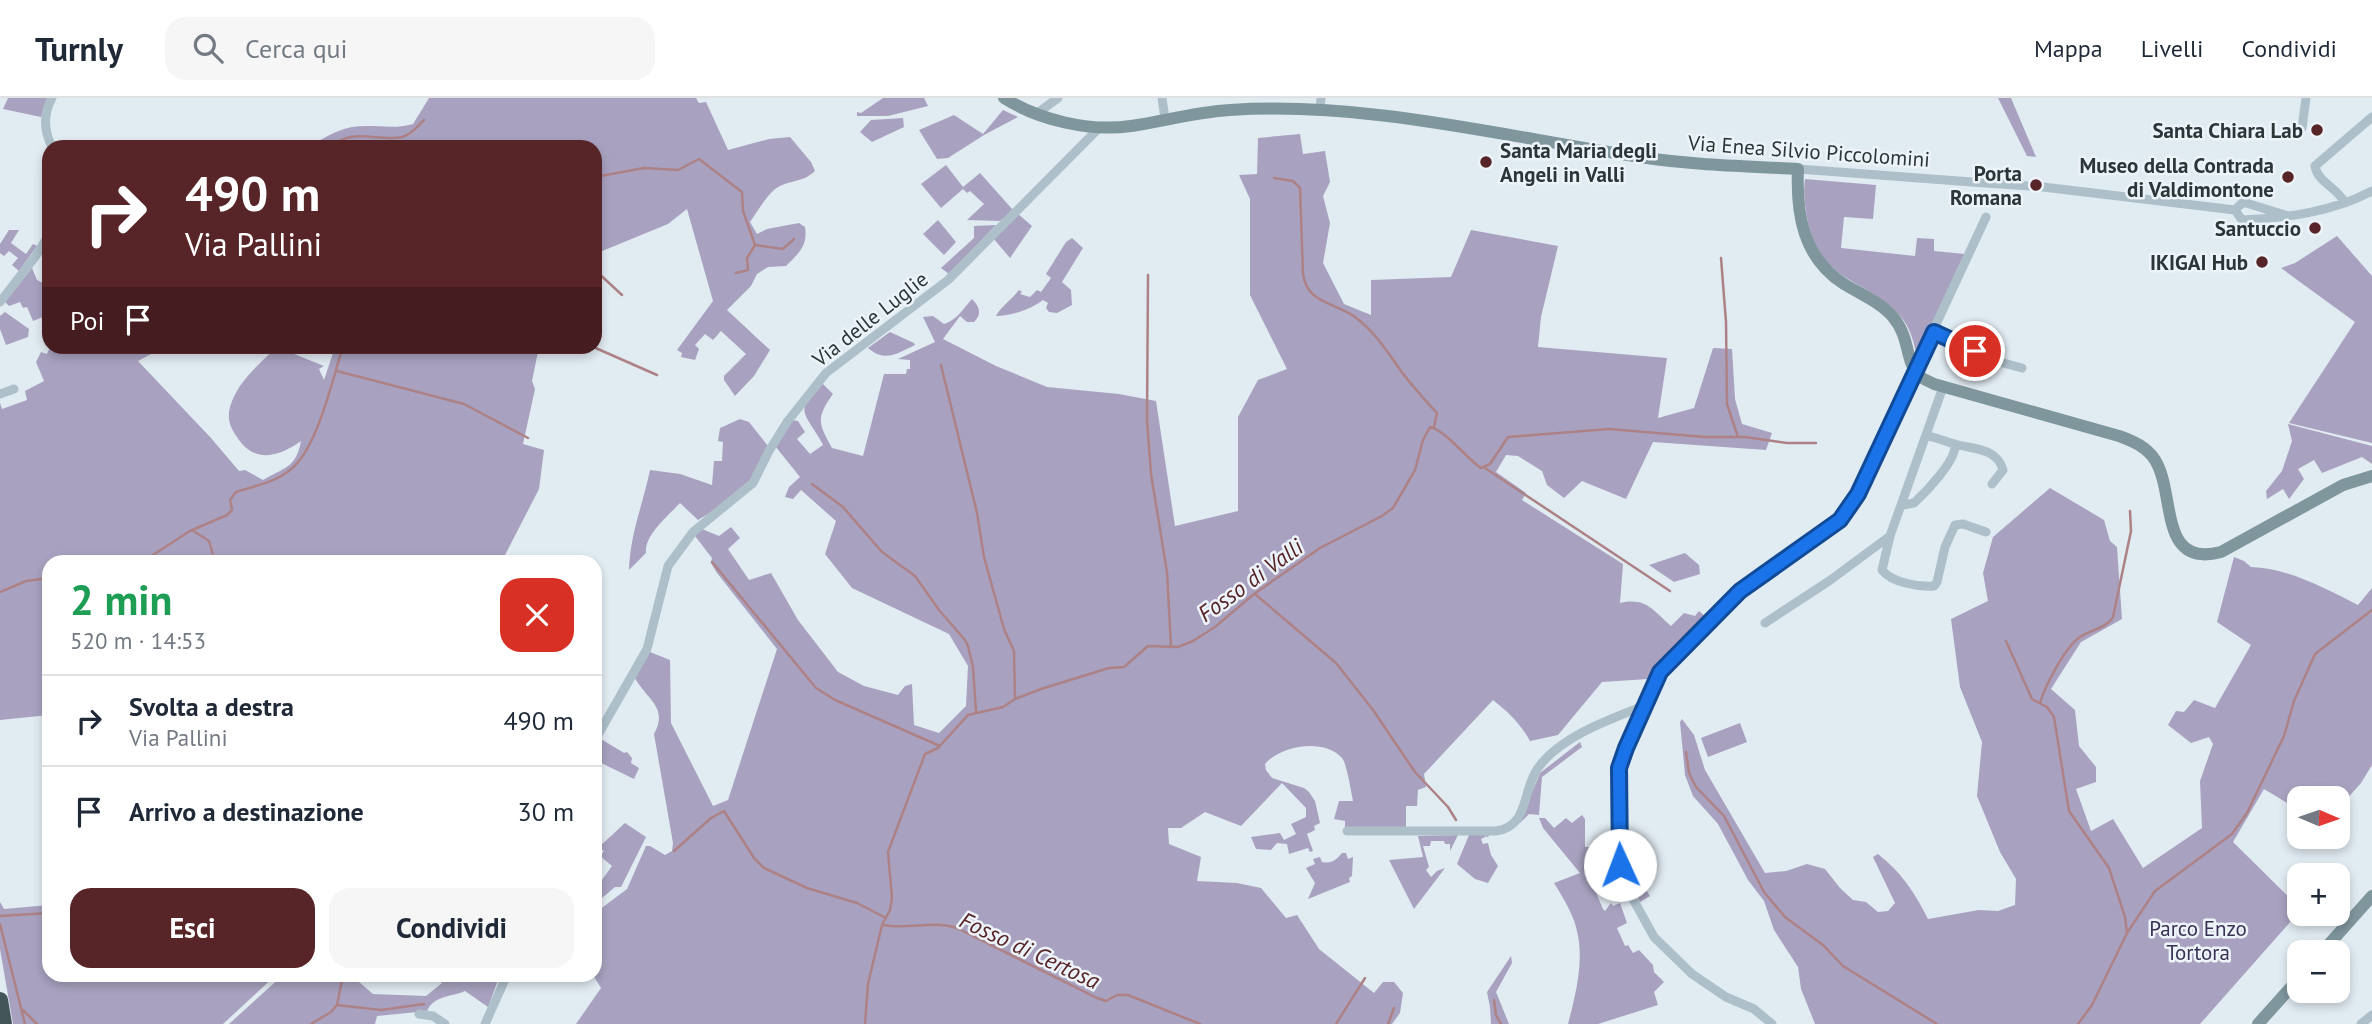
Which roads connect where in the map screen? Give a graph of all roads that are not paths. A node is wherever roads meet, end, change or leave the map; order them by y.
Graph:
1 (52, 98) edge
2 (1004, 98) edge
3 (1058, 98) edge
4 (1162, 98) edge
5 (2306, 98) edge
6 (1320, 104) edge
7 (1036, 114) junction
8 (2372, 117) edge
9 (1165, 119) junction
10 (1101, 126) junction
11 (2302, 128) dead end
12 (50, 140) edge
13 (1798, 169) junction
14 (2029, 186) dead end
15 (2043, 187) dead end
16 (2372, 191) edge
17 (2345, 203) junction
18 (1986, 217) dead end
19 (42, 247) edge
20 (0, 302) edge
21 (1936, 328) junction
22 (2022, 368) dead end
23 (1915, 373) junction
24 (1943, 387) junction
25 (13, 389) dead end
26 (0, 394) edge
27 (1926, 435) junction
28 (1955, 444) junction
29 (2372, 476) edge
30 (1992, 484) dead end
31 (1903, 505) junction
32 (1986, 531) dead end
33 (1890, 536) junction
34 (1765, 624) dead end
35 (1644, 706) junction
36 (602, 728) edge
37 (1347, 831) dead end
38 (2372, 896) edge
39 (2333, 940) edge
40 (504, 982) edge
41 (2287, 992) edge
42 (0, 1000) edge
43 (419, 1014) dead end
44 (2372, 1015) edge
45 (4, 1024) edge
46 (445, 1024) edge
47 (485, 1024) edge
48 (1772, 1024) edge
49 (2258, 1024) edge
50 (2361, 1024) edge

1 - 12 street
2 - 7 main road, Via Enea Silvio Piccolomini
3 - 7 street
4 - 9 street
5 - 11 street
6 - 9 main road, Via Enea Silvio Piccolomini
6 - 13 main road, Via Enea Silvio Piccolomini
7 - 10 main road, Via Enea Silvio Piccolomini
8 - 17 street
9 - 10 main road, Via Enea Silvio Piccolomini
10 - 36 street, Via delle Luglie
13 - 14 street, Via Enea Silvio Piccolomini
13 - 23 main road
15 - 17 street
16 - 17 street
18 - 21 street
19 - 20 street
21 - 22 street
21 - 23 street
23 - 24 main road
23 - 35 street
24 - 27 street
24 - 29 main road
25 - 26 street
27 - 28 street
27 - 31 street
28 - 30 street
28 - 31 street
31 - 33 street
32 - 33 street
33 - 34 street
35 - 37 street
35 - 48 street
38 - 39 main road
40 - 47 street
41 - 49 main road
42 - 45 highway
43 - 46 street
44 - 50 street

